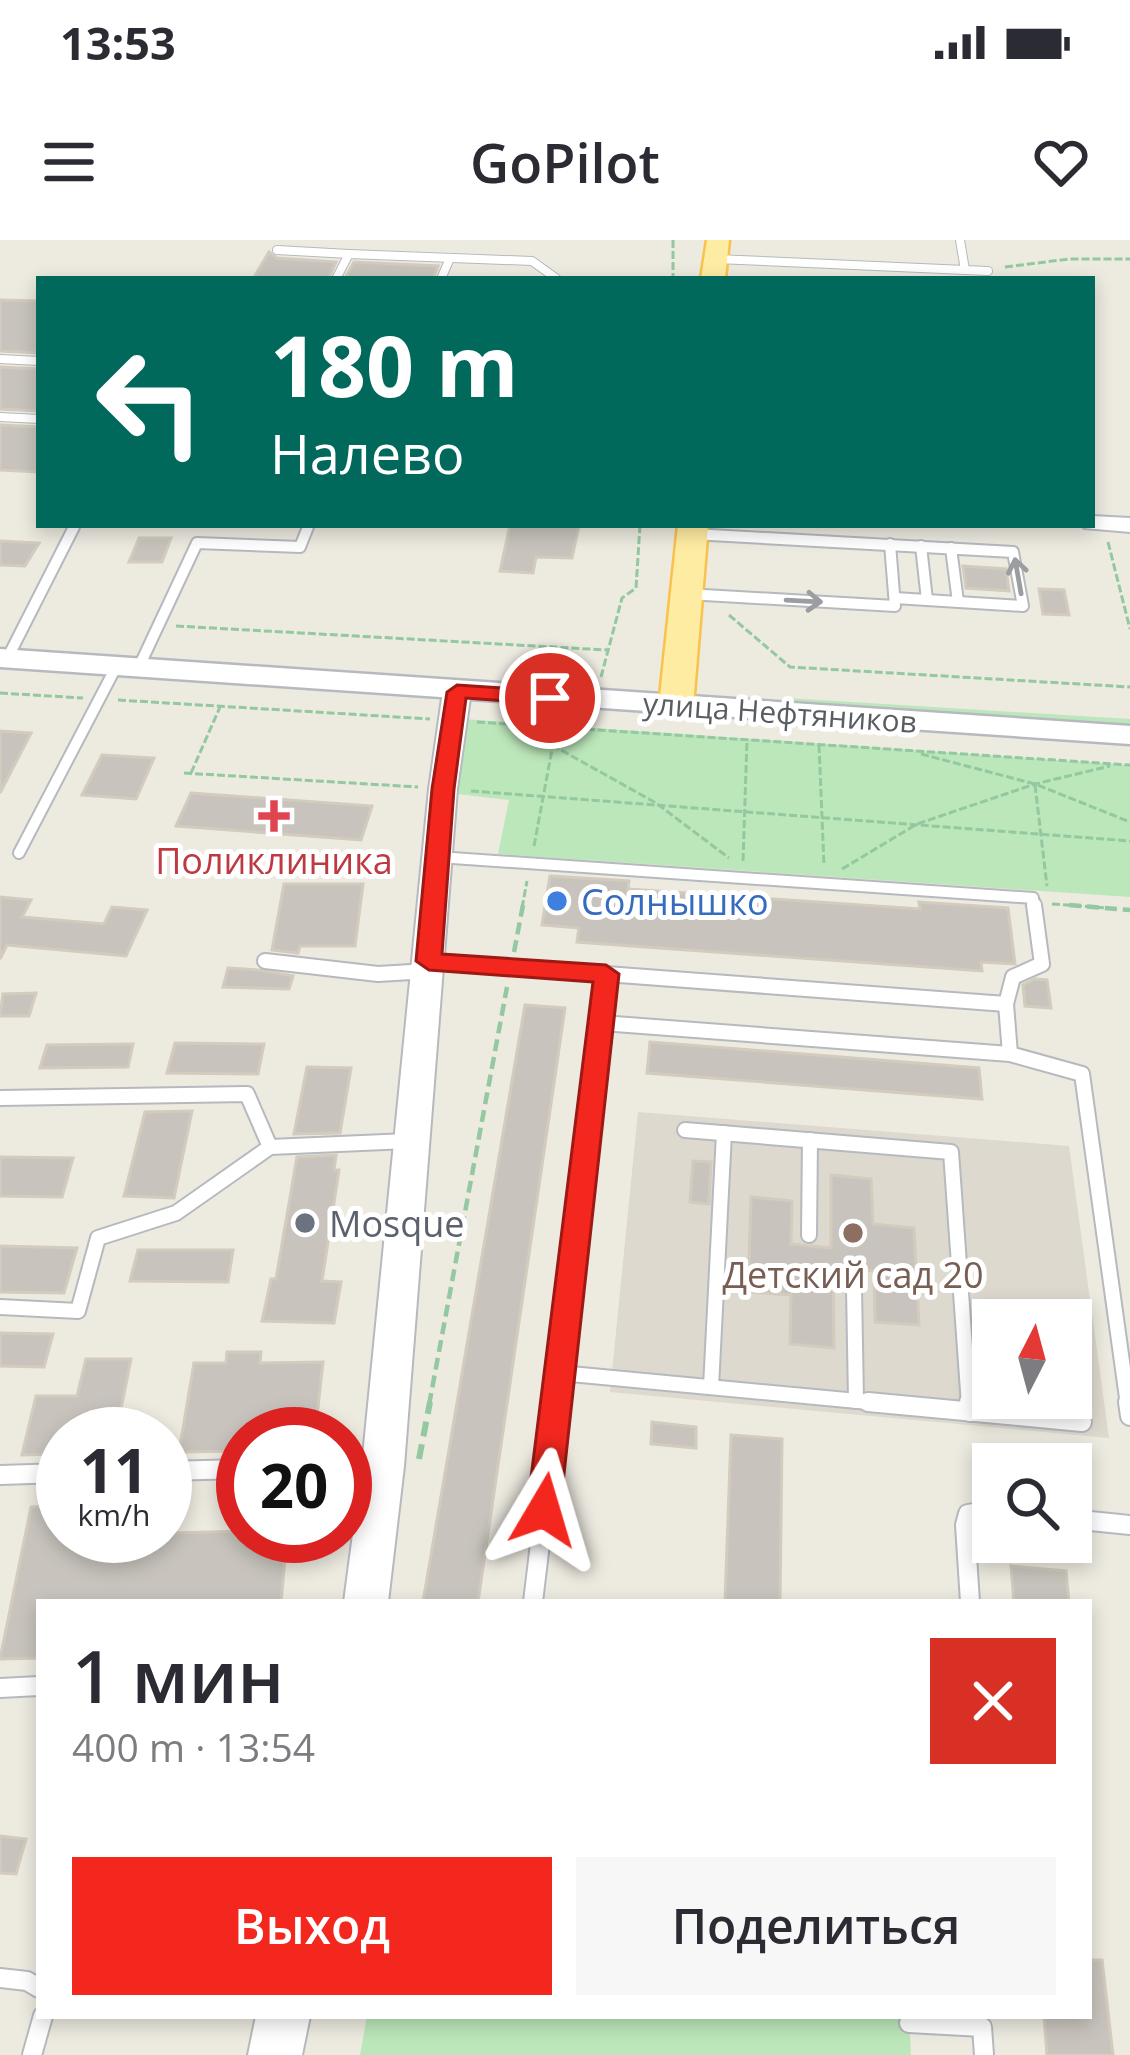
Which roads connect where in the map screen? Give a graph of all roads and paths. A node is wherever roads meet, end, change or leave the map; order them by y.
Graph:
1 (673, 240) edge
2 (960, 240) edge
3 (278, 250) dead end
4 (349, 254) junction
5 (450, 257) junction
6 (716, 259) edge
7 (1130, 259) edge
8 (910, 267) junction
9 (964, 270) junction
10 (988, 271) joint
11 (338, 276) edge
12 (442, 276) edge
13 (552, 276) edge
14 (673, 276) edge
15 (912, 276) edge
16 (0, 359) edge
17 (36, 361) edge
18 (0, 417) edge
19 (36, 419) edge
20 (1098, 524) edge
21 (1130, 525) edge
22 (74, 528) edge
23 (308, 528) edge
24 (640, 528) edge
25 (693, 529) edge
26 (890, 544) junction
27 (921, 546) junction
28 (951, 548) junction
29 (687, 594) junction
30 (721, 596) junction
31 (895, 598) junction
32 (927, 600) junction
33 (958, 602) junction
34 (1130, 629) edge
35 (139, 653) junction
36 (5, 654) edge
37 (1130, 687) edge
38 (599, 689) junction
39 (0, 693) edge
40 (677, 694) junction
41 (99, 699) junction
42 (220, 706) junction
43 (454, 706) junction
44 (1130, 711) edge
45 (556, 728) junction
46 (1130, 735) edge
47 (747, 740) junction
48 (552, 745) junction
49 (819, 746) junction
50 (910, 752) junction
51 (1115, 765) junction
52 (1130, 765) edge
53 (184, 772) dead end
54 (191, 773) junction
55 (1035, 784) junction
56 (443, 789) junction
57 (544, 796) junction
58 (656, 803) junction
59 (745, 809) junction
60 (822, 814) junction
61 (1130, 823) edge
62 (917, 824) junction
63 (1130, 841) edge
64 (19, 853) dead end
65 (438, 857) junction
66 (530, 864) junction
67 (1130, 910) edge
68 (265, 961) dead end
69 (428, 966) junction
70 (511, 967) junction
71 (606, 974) junction
72 (1006, 1004) junction
73 (602, 1023) junction
74 (1010, 1054) junction
75 (0, 1098) edge
76 (685, 1130) dead end
77 (724, 1133) junction
78 (412, 1140) junction
79 (810, 1140) junction
80 (270, 1147) junction
81 (809, 1235) dead end
82 (854, 1288) dead end
83 (0, 1307) edge
84 (560, 1373) junction
85 (711, 1387) junction
86 (856, 1401) junction
87 (970, 1412) junction
88 (1130, 1416) edge
89 (1082, 1422) dead end
90 (401, 1464) junction
91 (372, 1466) edge
92 (36, 1473) edge
93 (0, 1474) edge
94 (972, 1513) edge
95 (1092, 1521) edge
96 (1130, 1525) edge
97 (367, 1599) edge
98 (532, 1599) edge
99 (970, 1599) edge
100 (36, 1686) edge
101 (0, 1688) edge
102 (0, 1978) edge
103 (36, 1987) edge
104 (42, 2019) edge
105 (282, 2019) edge
106 (909, 2023) dead end
107 (32, 2055) edge
108 (275, 2055) edge
109 (984, 2055) edge

1 - 14 path
2 - 9 lane
3 - 4 lane
4 - 5 lane
4 - 11 lane
5 - 12 lane
5 - 13 lane
6 - 8 lane
7 - 10 path
8 - 9 lane
8 - 15 lane
9 - 10 lane
16 - 17 lane
18 - 19 lane
20 - 21 street
20 - 34 path
22 - 36 lane
23 - 35 lane
24 - 38 path
25 - 26 lane
25 - 29 main road
26 - 27 lane
26 - 31 lane
27 - 28 lane
27 - 32 lane
28 - 33 lane
33 -> 28 lane
29 - 30 lane
29 - 40 main road
30 -> 31 lane
30 - 37 path
31 - 32 lane
32 - 33 lane
35 - 36 main road, улица Нефтяников
35 - 38 main road, улица Нефтяников
35 - 38 path
35 - 41 lane
35 - 43 main road, улица Нефтяников
38 - 40 main road, улица Нефтяников
38 - 43 main road, улица Нефтяников
38 - 45 path
38 - 47 path
39 - 41 path
40 - 44 main road, улица Нефтяников
40 - 46 main road, улица Нефтяников
41 - 42 path
41 - 64 lane
42 - 43 path
42 - 54 path
43 - 45 path
43 - 56 street
45 - 48 path
47 - 49 path
47 - 59 path
48 - 57 path
48 - 58 path
49 - 50 path
49 - 60 path
50 - 51 path
50 - 55 path
51 - 52 path
51 - 55 path
53 - 54 path
54 - 56 path
55 - 61 path
55 - 62 path
55 - 67 path
56 - 57 path
56 - 65 street
57 - 58 path
57 - 66 path
58 - 59 path
58 - 59 path
59 - 60 path
60 - 62 path
60 - 62 path
62 - 63 path
65 - 66 lane
65 - 69 street
66 - 70 path
66 - 72 lane
68 - 69 lane
69 - 70 lane
69 - 78 street
70 - 71 lane
70 - 90 path
71 - 72 lane
71 - 73 lane
72 - 74 lane
73 - 74 lane
73 - 84 lane
74 - 88 lane
75 - 80 lane
76 - 77 lane
77 - 79 lane
77 - 85 lane
78 - 80 lane
78 - 90 street
79 - 81 lane
79 - 87 lane
80 - 83 lane
82 - 86 lane
84 - 85 lane
84 - 98 lane
85 - 86 lane
86 - 87 lane
87 - 89 lane
90 - 91 lane
90 - 97 street
92 - 93 lane
94 - 99 lane
95 - 96 lane
100 - 101 lane
102 - 103 lane
104 - 107 lane
105 - 108 street
106 - 109 lane

